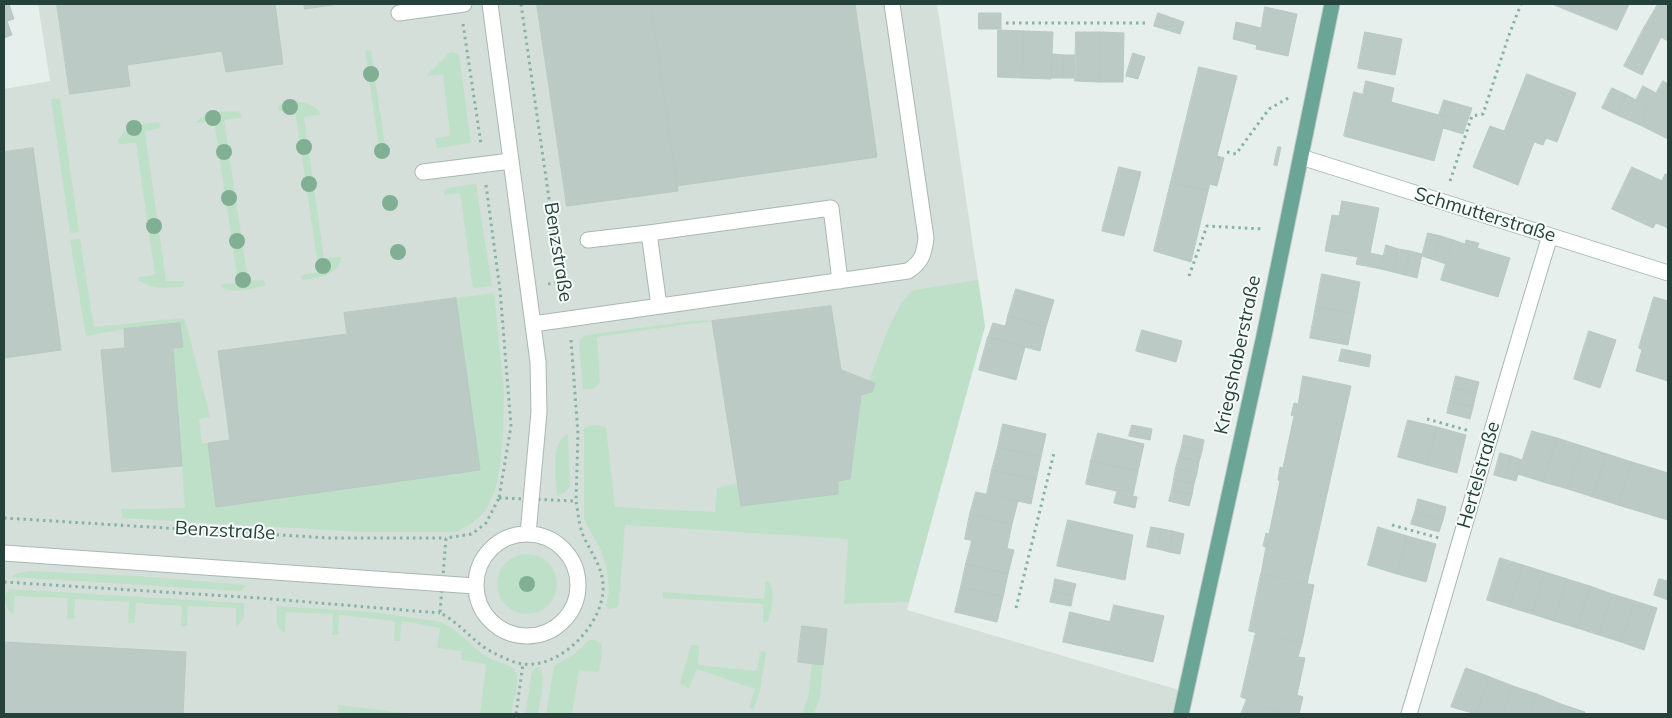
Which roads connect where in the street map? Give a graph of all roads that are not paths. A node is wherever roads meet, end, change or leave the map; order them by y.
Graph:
1 (460, 4) edge
2 (464, 4) edge
3 (490, 4) edge
4 (892, 4) edge
5 (1332, 4) edge
6 (425, 6) edge
7 (399, 14) dead end
8 (1301, 158) junction
9 (511, 161) junction
10 (423, 172) dead end
11 (649, 233) junction
12 (1550, 236) junction
13 (588, 240) dead end
14 (1668, 273) edge
15 (840, 280) junction
16 (659, 306) junction
17 (533, 324) junction
18 (528, 534) junction
19 (4, 553) edge
20 (475, 586) junction
21 (1180, 714) edge
22 (1409, 714) edge

1 - 2 street
1 - 6 street
3 - 9 street, Benzstraße
4 - 15 street
5 - 8 main road, Kriegshaberstraße
6 - 7 street
8 - 12 street, Schmutterstraße
8 - 21 main road, Kriegshaberstraße
9 - 10 street
9 - 17 street, Benzstraße
11 - 13 street
11 - 15 street
11 - 16 street
12 - 14 street, Schmutterstraße
12 - 22 street, Hertelstraße
15 - 16 street
16 - 17 street
17 - 18 street, Benzstraße
18 - 20 street
18 - 20 street
19 - 20 street, Benzstraße

